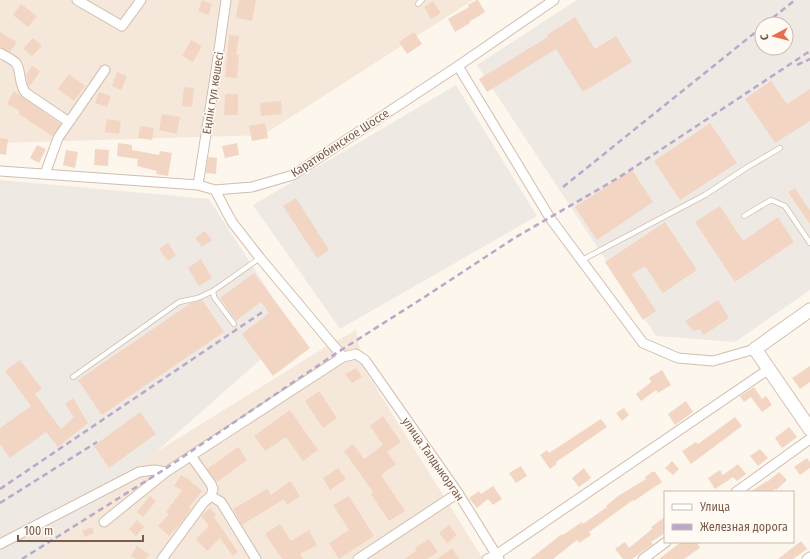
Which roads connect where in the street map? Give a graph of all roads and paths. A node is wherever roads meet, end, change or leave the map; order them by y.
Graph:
1 (77, 0) edge
2 (141, 0) edge
3 (226, 0) edge
4 (422, 0) edge
5 (554, 0) edge
6 (418, 4) dead end
7 (0, 53) edge
8 (458, 66) junction
9 (105, 70) dead end
10 (69, 122) junction
11 (780, 148) dead end
12 (0, 171) edge
13 (45, 174) junction
14 (198, 185) junction
15 (216, 190) junction
16 (744, 216) dead end
17 (810, 243) edge
18 (260, 258) junction
19 (582, 260) junction
20 (213, 291) junction
21 (810, 310) edge
22 (234, 324) dead end
23 (756, 349) junction
24 (343, 357) junction
25 (769, 369) junction
26 (73, 377) dead end
27 (810, 429) edge
28 (810, 439) edge
29 (191, 456) junction
30 (166, 472) junction
31 (737, 491) edge
32 (458, 493) junction
33 (211, 496) junction
34 (104, 522) dead end
35 (665, 543) edge
36 (0, 544) edge
37 (810, 556) edge
38 (498, 557) edge
39 (165, 558) edge
40 (256, 559) edge
41 (358, 559) edge
42 (487, 559) edge
43 (643, 559) edge
44 (807, 559) edge

1 - 2 street
3 - 14 street, Еңлік гүл көшесі
4 - 6 lane
5 - 8 street, Каратюбинское Шоссе
7 - 10 street
8 - 15 street, Каратюбинское Шоссе
8 - 19 street
9 - 10 street
10 - 13 street
11 - 19 lane
12 - 13 street, Каратюбинское Шоссе
13 - 14 street, Каратюбинское Шоссе
14 - 15 street, Каратюбинское Шоссе
15 - 18 street
16 - 17 lane
18 - 20 lane
18 - 24 street
19 - 23 street
20 - 22 lane
20 - 26 lane
21 - 23 street
23 - 25 street
24 - 29 street
24 - 32 street, улица Талдыкорган
25 - 27 street
25 - 38 street
28 - 31 street
29 - 30 street
29 - 33 street
30 - 34 street
30 - 36 street
32 - 38 street, улица Талдыкорган
32 - 41 street
33 - 39 street
33 - 40 street
35 - 43 street
37 - 44 street
38 - 42 street

